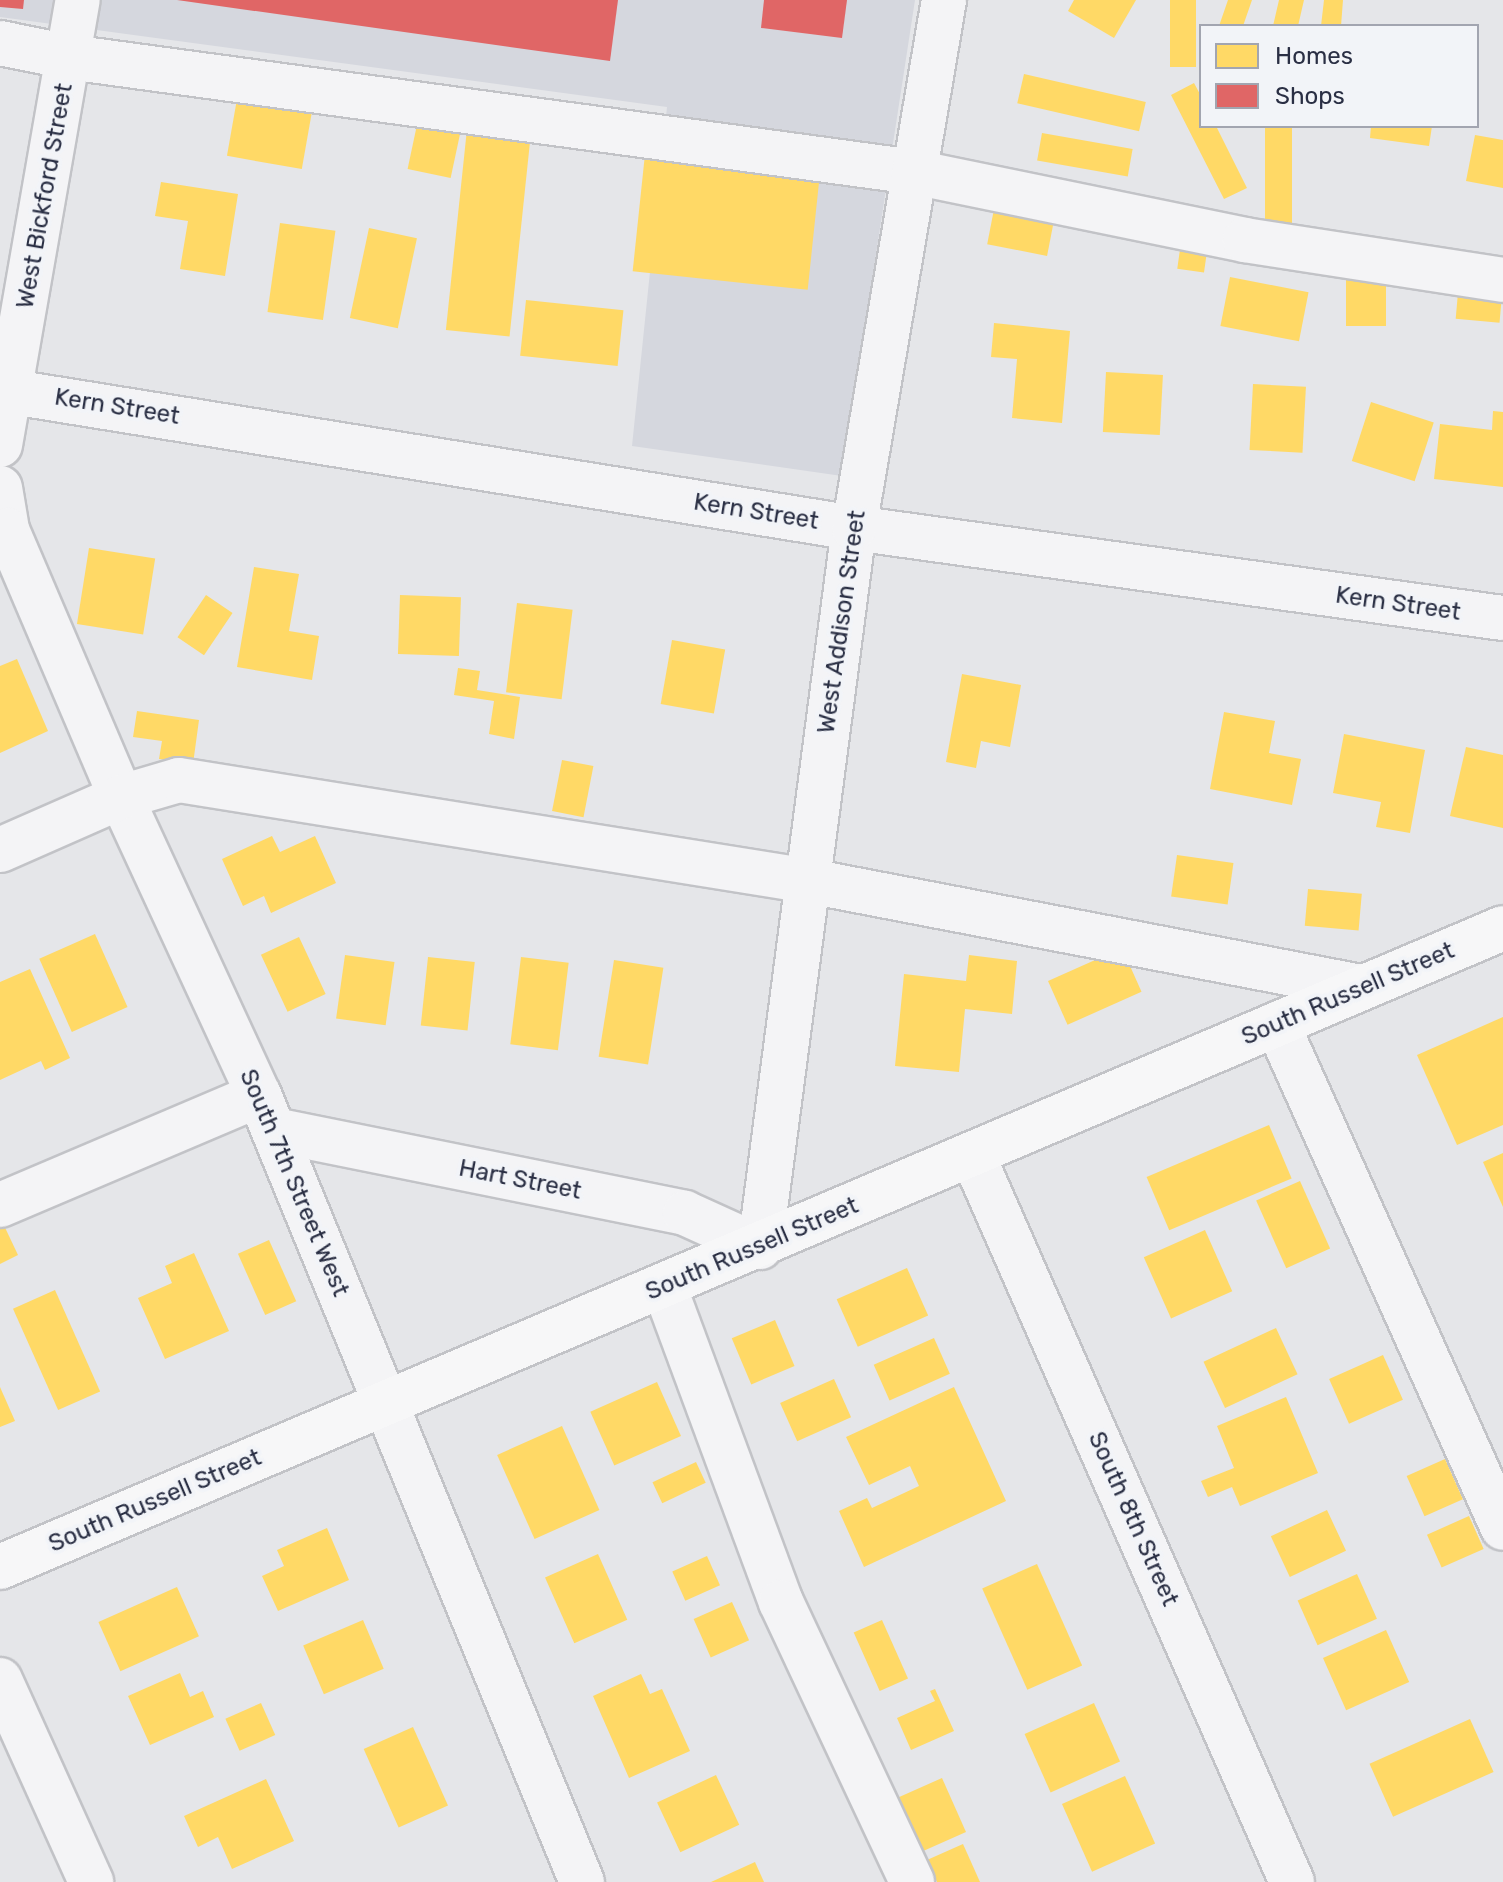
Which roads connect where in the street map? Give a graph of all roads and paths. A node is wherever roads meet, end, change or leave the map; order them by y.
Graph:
1 (78, 0) edge
2 (944, 0) edge
3 (0, 43) edge
4 (69, 57) junction
5 (914, 172) junction
6 (1503, 280) edge
7 (6, 391) edge
8 (0, 445) edge
9 (0, 488) edge
10 (854, 528) junction
11 (1503, 618) edge
12 (121, 797) junction
13 (0, 850) edge
14 (809, 881) junction
15 (1503, 928) edge
16 (1361, 987) junction
17 (1277, 1024) junction
18 (267, 1113) junction
19 (973, 1156) junction
20 (0, 1205) edge
21 (760, 1247) junction
22 (664, 1286) junction
23 (383, 1402) junction
24 (1503, 1528) edge
25 (0, 1567) edge
26 (0, 1680) edge
27 (91, 1882) edge
28 (582, 1882) edge
29 (912, 1882) edge
30 (1292, 1882) edge

1 - 4 street, West Bickford Street
2 - 5 street, West Addison Street
3 - 4 street
4 - 5 street
4 - 7 street, West Bickford Street
5 - 6 street
5 - 10 street, West Addison Street
7 - 8 street
7 - 10 street, Kern Street
9 - 12 street, South 7th Street West
10 - 11 street, Kern Street
10 - 14 street, West Addison Street
12 - 13 street
12 - 14 street
12 - 18 street, South 7th Street West
14 - 16 street
14 - 21 street, West Addison Street
15 - 16 main road, South Russell Street
16 - 17 main road, South Russell Street
17 - 19 main road, South Russell Street
17 - 24 street
18 - 20 street
18 - 21 street, Hart Street
18 - 23 street, South 7th Street West
19 - 21 main road, South Russell Street
19 - 30 street, South 8th Street
21 - 22 main road, South Russell Street
22 - 23 main road, South Russell Street
22 - 29 street
23 - 25 main road, South Russell Street
23 - 28 street, South 7th Street West
26 - 27 street

